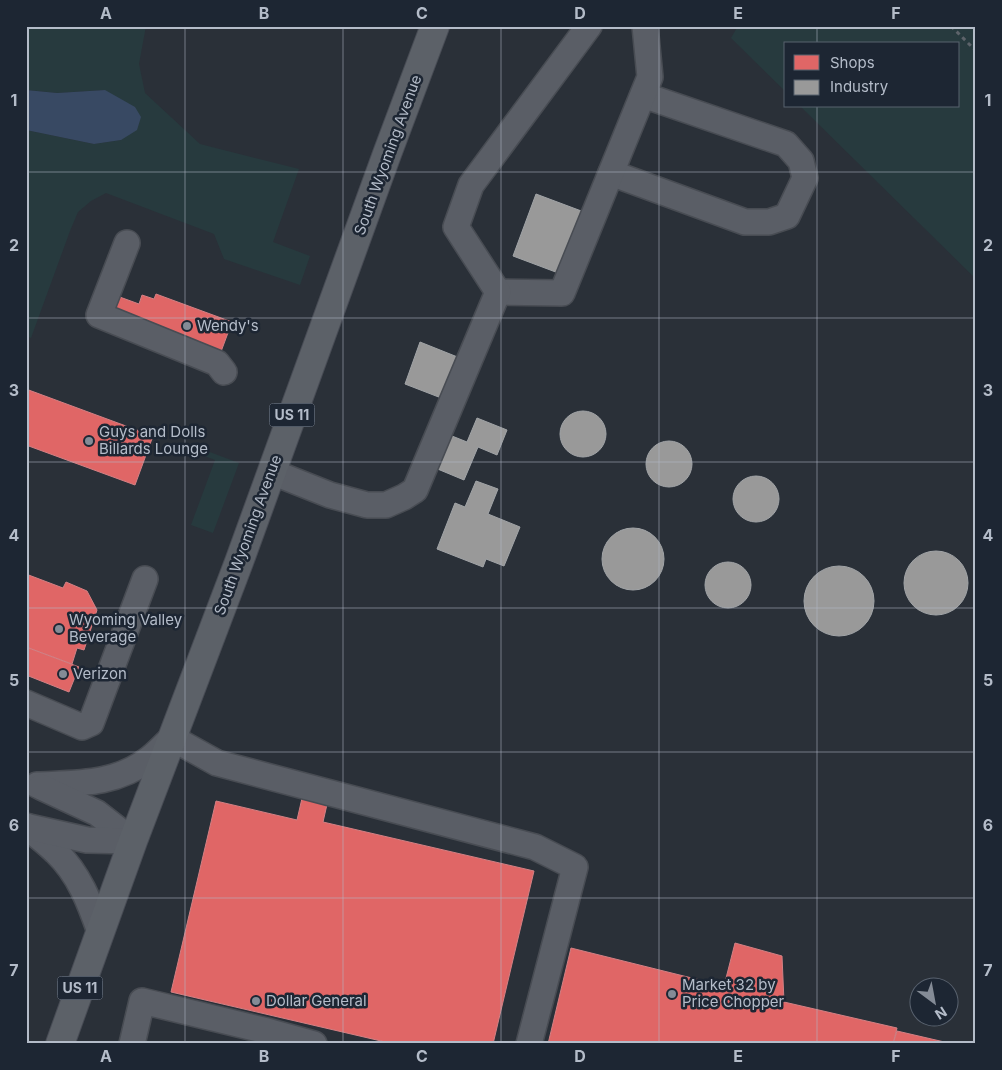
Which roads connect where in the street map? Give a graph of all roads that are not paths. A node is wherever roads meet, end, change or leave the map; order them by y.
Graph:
1 (435, 26) edge
2 (589, 26) edge
3 (645, 26) edge
4 (643, 95) junction
5 (611, 173) junction
6 (127, 243) dead end
7 (498, 292) junction
8 (224, 372) dead end
9 (272, 472) junction
10 (145, 579) dead end
11 (26, 703) edge
12 (172, 738) junction
13 (32, 782) edge
14 (26, 826) edge
15 (133, 841) junction
16 (100, 932) junction
17 (60, 1044) edge
18 (132, 1044) edge
19 (314, 1044) edge
20 (529, 1044) edge

1 - 9 main road, South Wyoming Avenue / US 11
2 - 7 lane
3 - 4 lane
4 - 5 lane
4 - 5 lane
5 - 7 lane
6 - 8 lane
7 - 9 lane
9 - 12 main road, South Wyoming Avenue / US 11
10 - 11 lane
12 - 13 lane
12 - 15 main road, South Wyoming Avenue / US 11
12 - 20 lane
13 - 15 lane
14 - 15 lane
14 - 16 lane
15 - 16 main road, South Wyoming Avenue / US 11
16 - 17 main road, South Wyoming Avenue / US 11
18 - 19 lane

